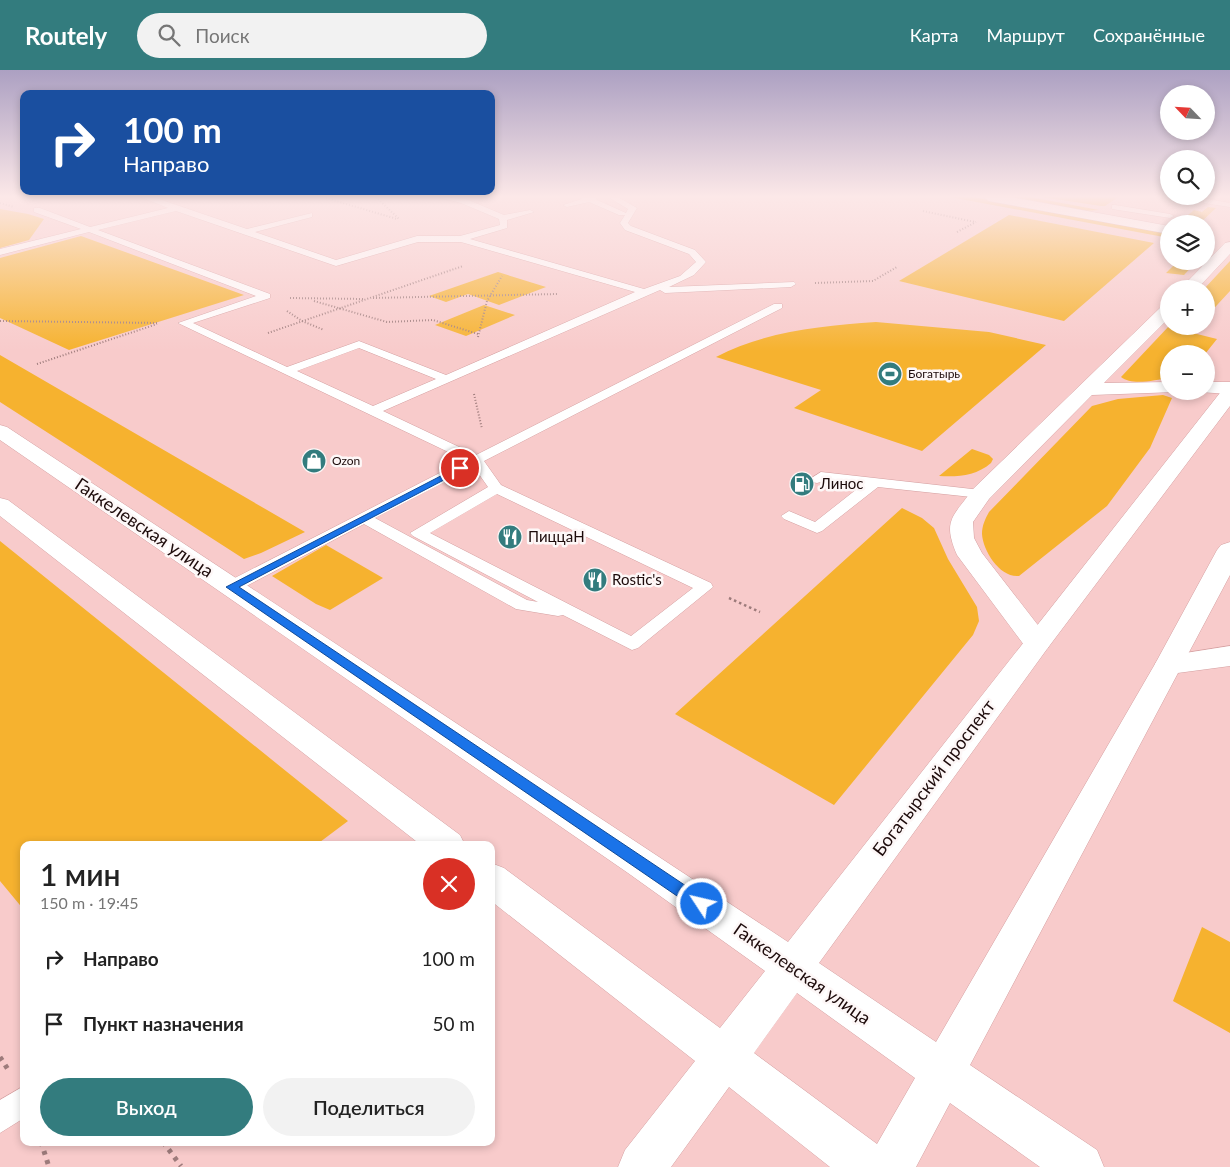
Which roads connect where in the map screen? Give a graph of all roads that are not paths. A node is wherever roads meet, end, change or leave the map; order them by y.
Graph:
1 (15, 248) edge
2 (140, 248) edge
3 (293, 248) edge
4 (386, 248) edge
5 (491, 248) edge
6 (682, 248) edge
7 (1228, 248) edge
8 (0, 252) edge
9 (1197, 280) edge
10 (791, 284) dead end
11 (644, 292) junction
12 (778, 306) dead end
13 (1160, 317) edge
14 (287, 371) junction
15 (446, 379) junction
16 (1160, 388) edge
17 (1215, 388) edge
18 (1230, 388) edge
19 (1089, 389) junction
20 (1230, 393) edge
21 (373, 411) junction
22 (0, 431) edge
23 (476, 460) junction
24 (817, 478) dead end
25 (874, 483) junction
26 (496, 488) junction
27 (981, 494) junction
28 (0, 505) edge
29 (789, 516) dead end
30 (364, 518) junction
31 (1230, 550) edge
32 (232, 587) junction
33 (576, 614) junction
34 (1037, 642) junction
35 (1230, 656) edge
36 (1170, 664) junction
37 (441, 841) edge
38 (495, 882) edge
39 (793, 968) junction
40 (725, 1057) junction
41 (943, 1072) junction
42 (20, 1103) edge
43 (0, 1118) edge
44 (642, 1167) edge
45 (868, 1167) edge
46 (890, 1167) edge
47 (1080, 1167) edge

1 - 8 lane
2 - 14 lane
3 - 4 lane
5 - 11 lane
6 - 11 lane
7 - 9 main road
10 - 11 lane
11 - 15 lane
12 - 23 lane
13 - 19 main road
14 - 15 lane
14 - 21 lane
15 - 21 lane
16 - 19 main road
17 - 18 main road
19 - 27 main road
20 - 34 main road, Богатырский проспект
21 - 23 lane
22 - 32 main road, Гаккелевская улица
23 - 26 lane
23 - 30 lane
24 - 25 lane
25 - 27 lane
25 - 29 lane
26 - 33 lane
26 - 33 lane
27 - 34 main road
28 - 37 main road
30 - 32 lane
30 - 33 lane
31 - 36 main road
32 - 39 main road, Гаккелевская улица
34 - 39 main road, Богатырский проспект
35 - 36 main road
36 - 41 main road
38 - 40 main road
39 - 40 main road, Богатырский проспект
39 - 41 main road, Гаккелевская улица
40 - 44 main road, Богатырский проспект
40 - 45 main road
41 - 46 main road
41 - 47 main road, Гаккелевская улица
42 - 43 lane

